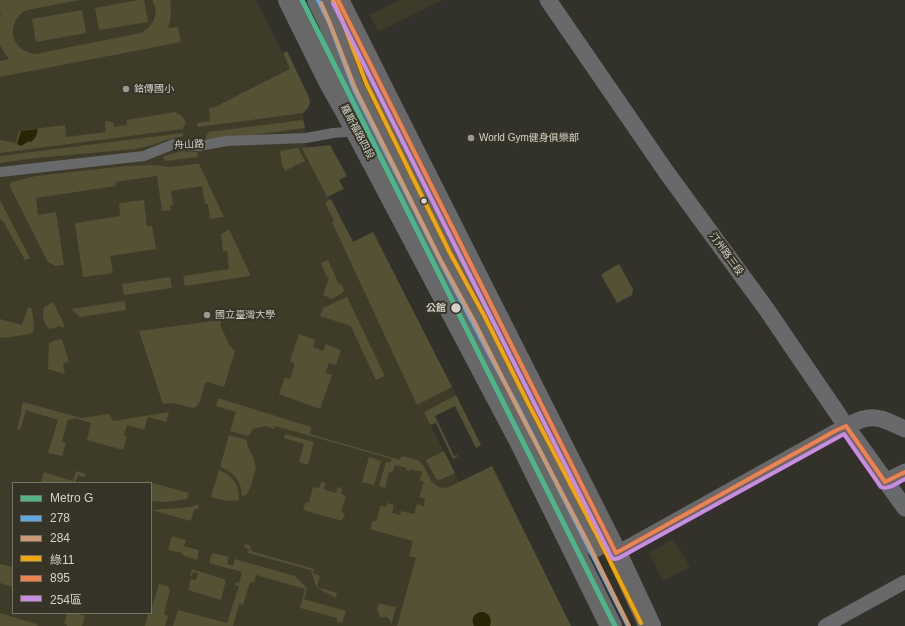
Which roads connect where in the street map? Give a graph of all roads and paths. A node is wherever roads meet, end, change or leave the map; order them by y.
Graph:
1 (289, 0) edge
2 (318, 0) edge
3 (326, 0) edge
4 (338, 0) edge
5 (548, 0) edge
6 (357, 131) junction
7 (0, 172) edge
8 (497, 369) junction
9 (846, 426) junction
10 (905, 429) edge
11 (905, 472) edge
12 (885, 482) junction
13 (902, 500) edge
14 (616, 553) junction
15 (905, 582) edge
16 (612, 626) edge
17 (620, 626) edge
18 (628, 626) edge
19 (636, 626) edge
20 (650, 626) edge
21 (825, 626) edge

1 - 6 main road, 羅斯福路四段
2 - 8 main road
3 - 19 main road
4 - 14 main road
5 - 9 street, 汀州路三段
6 - 7 street, 舟山路
6 - 16 main road, 羅斯福路四段
8 - 17 main road
8 - 18 main road
9 - 10 street
9 - 12 street, 汀州路三段
9 - 14 street
11 - 12 street
12 - 13 street, 汀州路三段
14 - 20 main road
15 - 21 street

